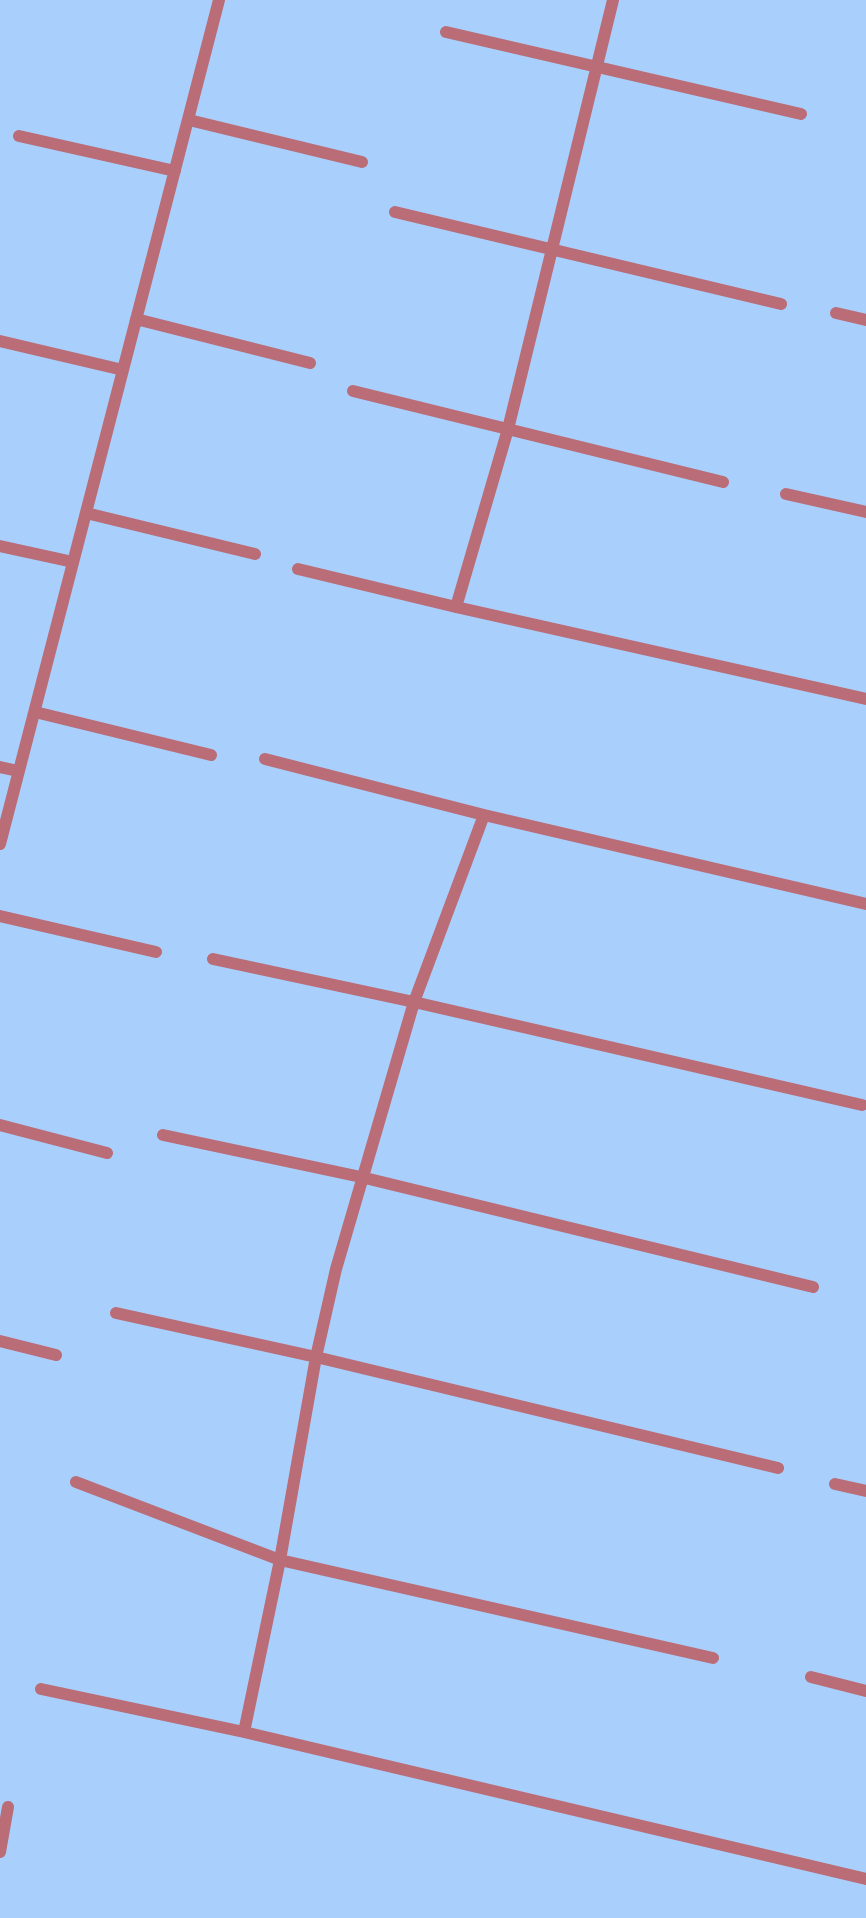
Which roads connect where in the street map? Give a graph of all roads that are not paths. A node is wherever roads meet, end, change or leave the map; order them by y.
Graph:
1 (220, 0) edge
2 (613, 0) edge
3 (446, 32) dead end
4 (597, 67) junction
5 (801, 114) dead end
6 (189, 120) junction
7 (19, 136) dead end
8 (362, 162) dead end
9 (175, 171) junction
10 (395, 212) dead end
11 (552, 248) junction
12 (781, 304) dead end
13 (836, 313) dead end
14 (136, 319) junction
15 (866, 320) edge
16 (0, 341) edge
17 (310, 363) dead end
18 (123, 370) junction
19 (353, 391) dead end
20 (508, 429) junction
21 (723, 482) dead end
22 (786, 494) dead end
23 (866, 512) edge
24 (86, 513) junction
25 (0, 546) edge
26 (255, 554) dead end
27 (73, 562) junction
28 (298, 569) dead end
29 (456, 607) junction
30 (866, 699) edge
31 (35, 712) junction
32 (210, 756) dead end
33 (265, 760) dead end
34 (0, 767) edge
35 (18, 771) junction
36 (484, 815) junction
37 (0, 844) edge
38 (866, 904) edge
39 (0, 916) edge
40 (156, 952) dead end
41 (213, 959) dead end
42 (414, 1002) junction
43 (862, 1105) dead end
44 (0, 1125) edge
45 (162, 1135) dead end
46 (108, 1153) dead end
47 (361, 1177) junction
48 (813, 1287) dead end
49 (116, 1313) dead end
50 (0, 1341) edge
51 (56, 1354) dead end
52 (316, 1357) junction
53 (778, 1468) dead end
54 (76, 1482) dead end
55 (835, 1484) dead end
56 (866, 1491) edge
57 (280, 1560) junction
58 (713, 1658) dead end
59 (810, 1677) dead end
60 (41, 1689) dead end
61 (866, 1691) edge
62 (244, 1732) junction
63 (8, 1807) dead end
64 (0, 1852) edge
65 (866, 1879) edge

1 - 6 street
2 - 4 street
3 - 4 street
4 - 5 street
4 - 11 street
6 - 8 street
6 - 9 street
7 - 9 street
9 - 14 street
10 - 11 street
11 - 12 street
11 - 20 street
13 - 15 street
14 - 17 street
14 - 18 street
16 - 18 street
18 - 24 street
19 - 20 street
20 - 21 street
20 - 29 street
22 - 23 street
24 - 26 street
24 - 27 street
25 - 27 street
27 - 31 street
28 - 29 street
29 - 30 street
31 - 32 street
31 - 35 street
33 - 36 street
34 - 35 street
35 - 37 street
36 - 38 street
36 - 42 street
39 - 40 street
41 - 42 street
42 - 43 street
42 - 47 street
44 - 46 street
45 - 47 street
47 - 48 street
47 - 52 street
49 - 52 street
50 - 51 street
52 - 53 street
52 - 57 street
54 - 57 street
55 - 56 street
57 - 58 street
57 - 62 street
59 - 61 street
60 - 62 street
62 - 65 street
63 - 64 street

